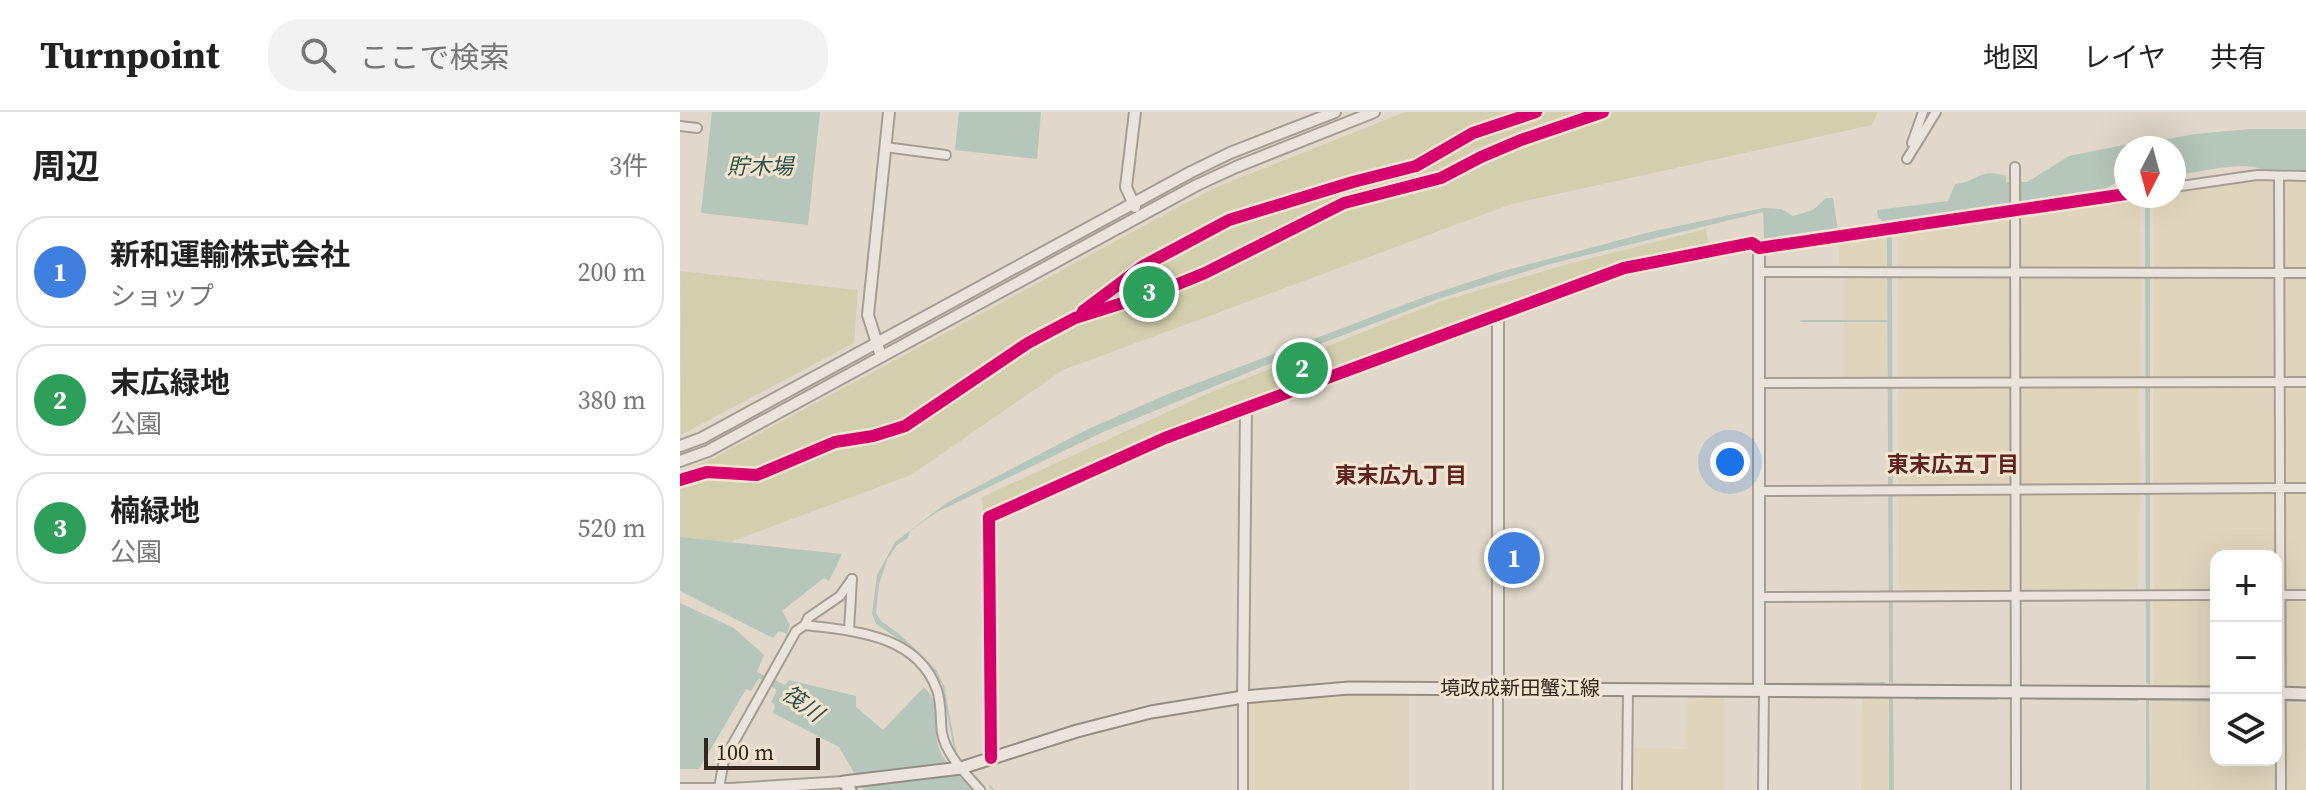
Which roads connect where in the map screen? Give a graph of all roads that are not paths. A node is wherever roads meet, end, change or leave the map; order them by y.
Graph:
1 (889, 112) edge
2 (1135, 112) edge
3 (1335, 112) edge
4 (1374, 112) edge
5 (1923, 112) edge
6 (1936, 112) edge
7 (680, 126) edge
8 (697, 128) dead end
9 (885, 147) junction
10 (946, 155) dead end
11 (2015, 171) dead end
12 (2279, 176) junction
13 (2306, 176) edge
14 (2186, 185) edge
15 (2114, 196) edge
16 (1134, 203) junction
17 (2016, 208) junction
18 (1140, 217) junction
19 (1759, 248) junction
20 (1758, 272) junction
21 (2279, 273) junction
22 (2306, 273) edge
23 (2016, 274) junction
24 (1498, 316) junction
25 (877, 342) junction
26 (881, 356) junction
27 (2279, 382) junction
28 (2306, 382) edge
29 (1759, 383) junction
30 (2016, 383) junction
31 (1246, 407) junction
32 (680, 446) edge
33 (680, 461) edge
34 (2280, 488) junction
35 (2306, 488) edge
36 (2016, 490) junction
37 (1758, 491) junction
38 (2279, 550) edge
39 (2210, 595) edge
40 (2282, 595) edge
41 (2306, 595) edge
42 (2016, 596) junction
43 (1759, 597) junction
44 (805, 625) junction
45 (849, 630) junction
46 (1498, 687) junction
47 (1628, 689) junction
48 (1761, 689) junction
49 (2016, 693) junction
50 (2210, 693) edge
51 (2282, 693) edge
52 (2279, 694) edge
53 (2306, 694) edge
54 (1243, 697) junction
55 (991, 758) junction
56 (961, 768) junction
57 (849, 784) edge
58 (778, 788) edge
59 (680, 789) edge
60 (726, 789) edge
61 (980, 790) edge
62 (1243, 790) edge
63 (1498, 790) edge
64 (1627, 790) edge
65 (1763, 790) edge
66 (2016, 790) edge
67 (2281, 790) edge

1 - 9 street
2 - 16 street
3 - 16 street
4 - 18 street
5 - 6 street
7 - 8 street
9 - 10 street
9 - 25 street
11 - 17 street
12 - 13 street
12 - 14 street
12 - 21 street
15 - 17 street
16 - 18 street
16 - 25 street
17 - 19 street
17 - 23 street
18 - 26 street
19 - 20 street
19 - 24 street
20 - 23 street
20 - 29 street
21 - 22 street
21 - 23 street
21 - 27 street
23 - 30 street
24 - 31 street
24 - 46 street
25 - 26 street
25 - 32 street
26 - 33 street
27 - 28 street
27 - 30 street
27 - 34 street
29 - 30 street
29 - 37 street
30 - 36 street
31 - 54 street
31 - 55 street
34 - 35 street
34 - 36 street
34 - 38 street
36 - 37 street
36 - 42 street
37 - 43 street
39 - 42 street
40 - 41 street
42 - 43 street
42 - 49 street
43 - 48 street
44 - 45 street
44 - 45 street
44 - 60 street
45 - 56 street
46 - 47 main road, 境政成新田蟹江線
46 - 54 main road, 境政成新田蟹江線
46 - 63 street
47 - 48 main road, 境政成新田蟹江線
47 - 64 street
48 - 49 main road, 境政成新田蟹江線
48 - 65 street
49 - 50 main road, 境政成新田蟹江線
49 - 66 street
51 - 53 main road
52 - 67 street
54 - 55 main road, 境政成新田蟹江線
54 - 62 street
55 - 56 main road, 境政成新田蟹江線
56 - 57 main road, 境政成新田蟹江線
56 - 61 street
57 - 58 street
58 - 60 street
59 - 60 street

